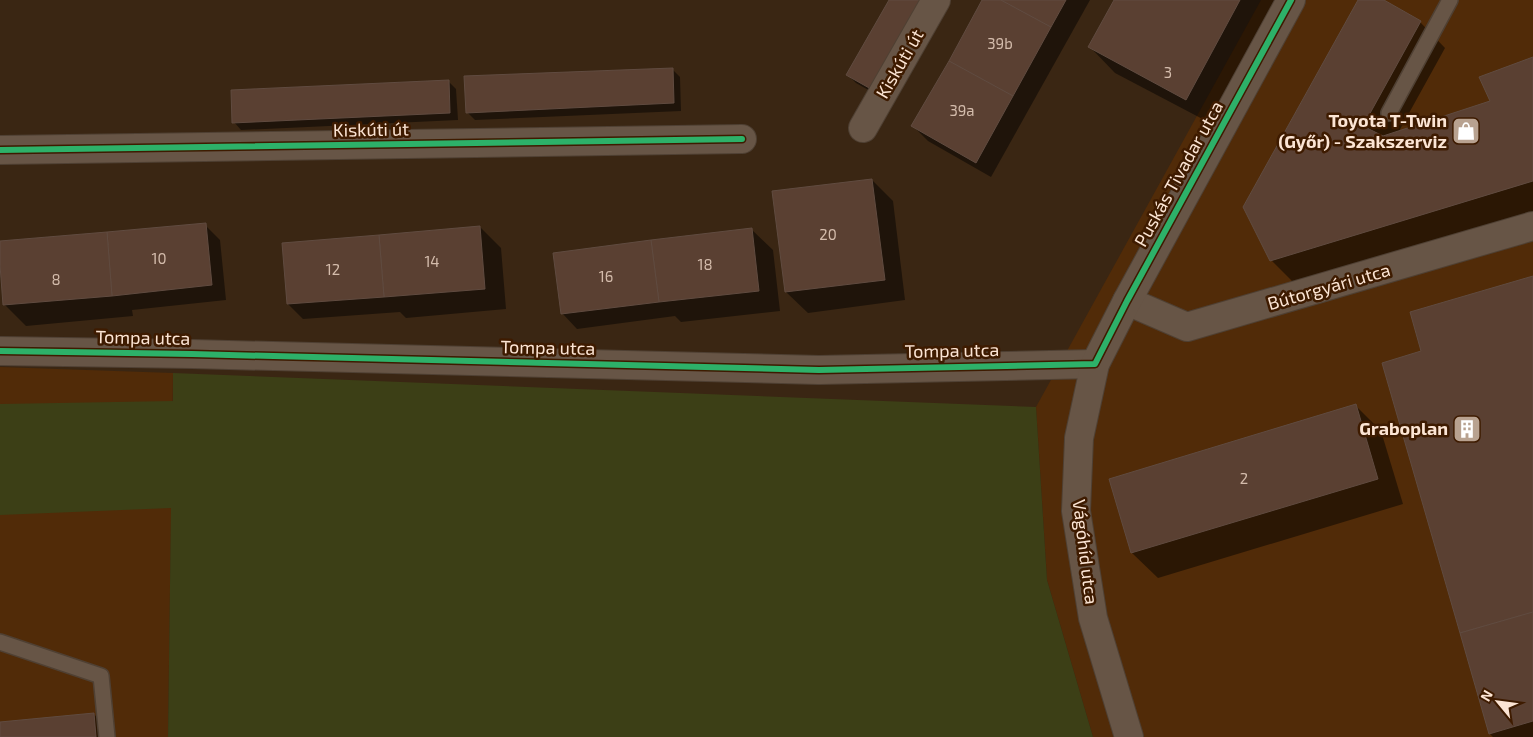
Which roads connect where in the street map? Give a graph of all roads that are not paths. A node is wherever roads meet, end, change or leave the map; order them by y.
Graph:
1 (936, 0) edge
2 (1292, 0) edge
3 (1450, 0) edge
4 (1389, 113) dead end
5 (863, 128) dead end
6 (742, 140) dead end
7 (0, 150) edge
8 (1533, 226) edge
9 (1127, 301) junction
10 (0, 351) edge
11 (1095, 364) junction
12 (0, 642) edge
13 (107, 737) edge
14 (1129, 737) edge

1 - 5 street, Kiskúti út
2 - 9 street, Puskás Tivadar utca
3 - 4 lane
6 - 7 street, Kiskúti út
8 - 9 street, Bútorgyári utca
9 - 11 street, Puskás Tivadar utca
10 - 11 street, Tompa utca
11 - 14 street, Vágóhíd utca
12 - 13 lane

